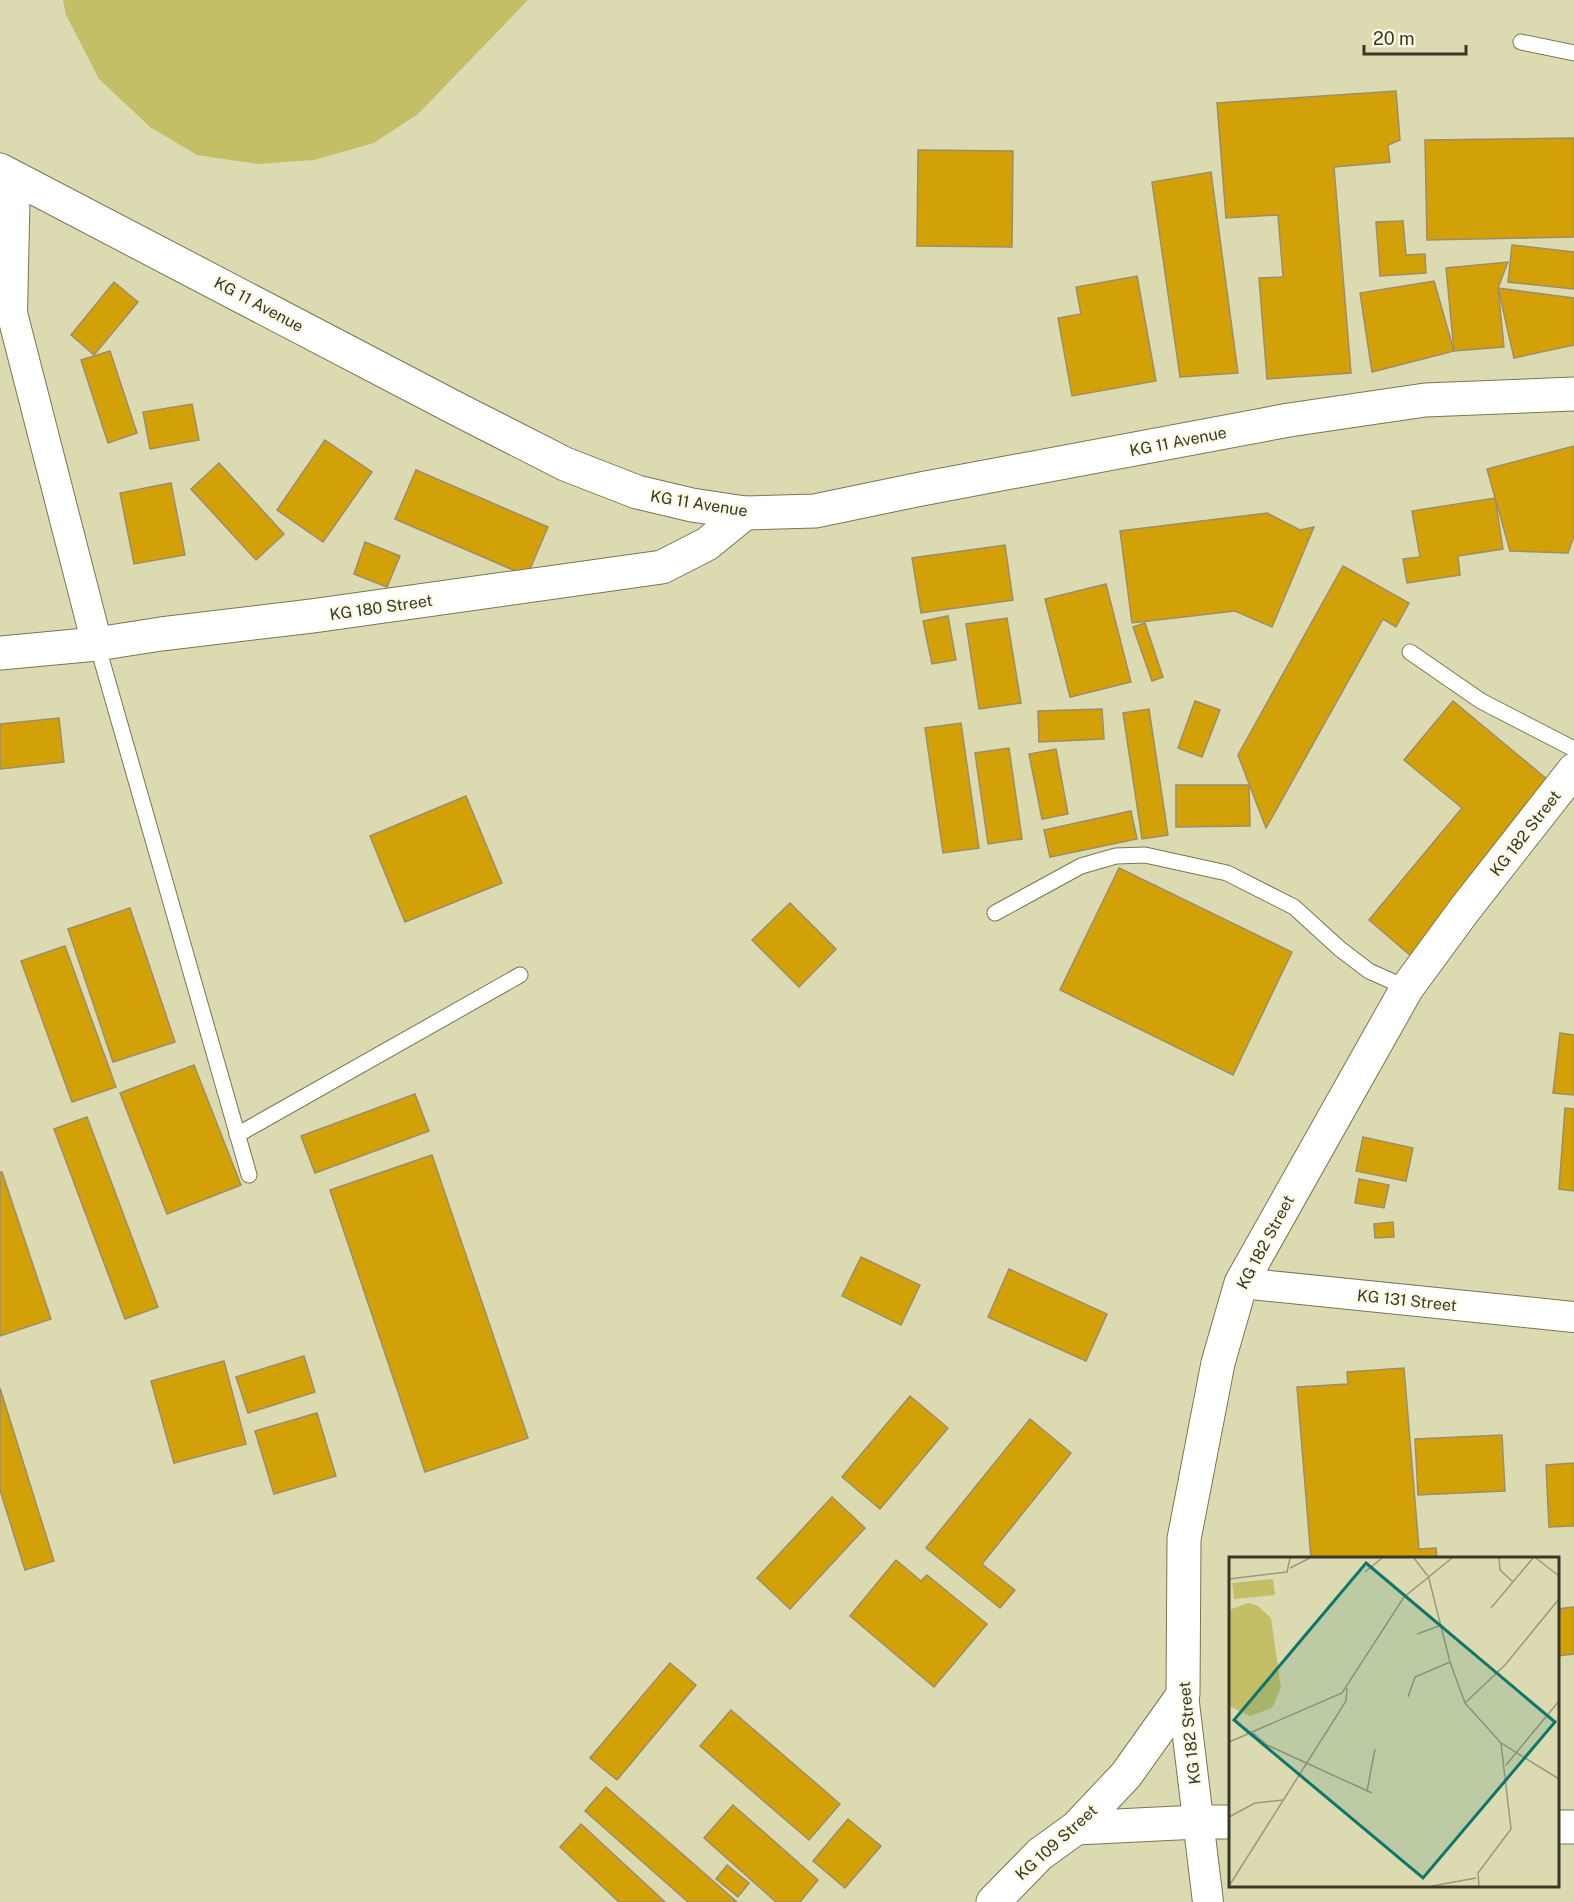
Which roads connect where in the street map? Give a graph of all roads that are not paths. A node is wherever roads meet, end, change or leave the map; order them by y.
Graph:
1 (1521, 42) dead end
2 (1574, 53) edge
3 (8, 174) edge
4 (1573, 394) edge
5 (745, 513) junction
6 (97, 644) junction
7 (1410, 652) dead end
8 (0, 653) edge
9 (1574, 749) edge
10 (1574, 770) edge
11 (994, 913) dead end
12 (520, 975) dead end
13 (1407, 988) junction
14 (237, 1135) junction
15 (249, 1174) dead end
16 (1241, 1283) junction
17 (1574, 1317) edge
18 (1182, 1695) junction
19 (1198, 1821) junction
20 (1229, 1822) edge
21 (1076, 1828) junction
22 (993, 1902) edge
23 (1208, 1902) edge

1 - 2 lane
3 - 5 street, KG 11 Avenue
3 - 6 street
4 - 5 street, KG 11 Avenue
5 - 6 street, KG 180 Street
6 - 8 street, KG 180 Street
6 - 14 lane
7 - 9 lane
10 - 13 street, KG 182 Street
11 - 13 lane
12 - 14 lane
13 - 16 street, KG 182 Street
14 - 15 lane
16 - 17 street, KG 131 Street
16 - 18 street, KG 182 Street
18 - 19 street, KG 182 Street
18 - 21 street, KG 109 Street
19 - 20 street
19 - 21 street
19 - 23 street, KG 182 Street
21 - 22 street, KG 109 Street

